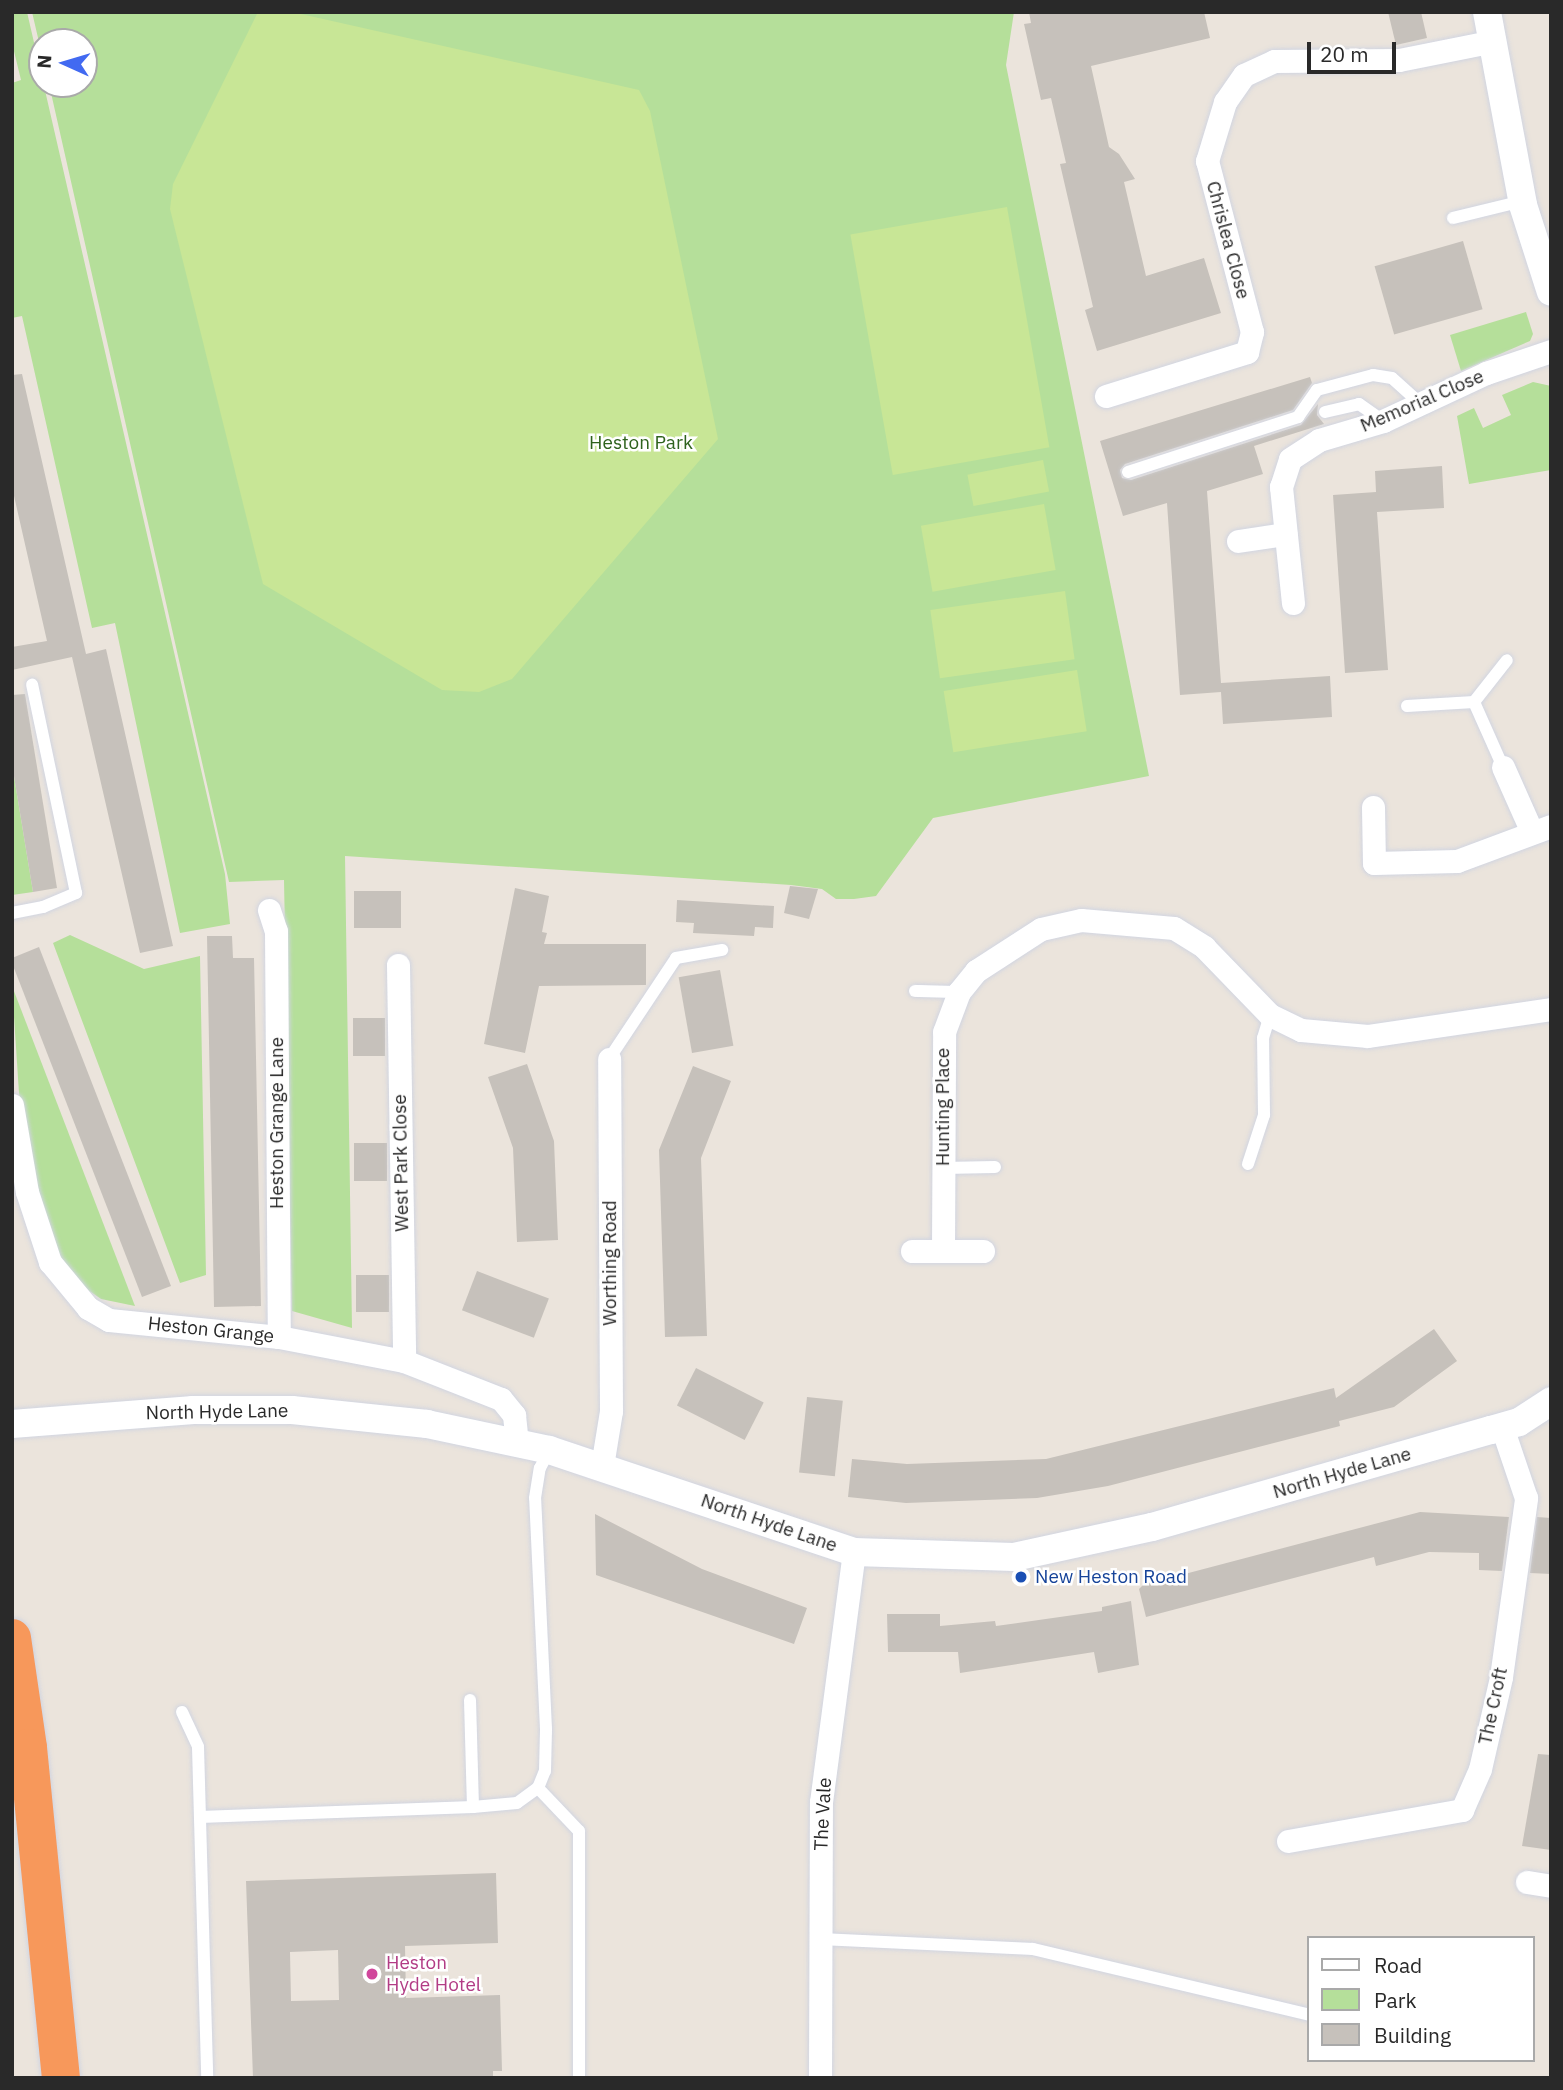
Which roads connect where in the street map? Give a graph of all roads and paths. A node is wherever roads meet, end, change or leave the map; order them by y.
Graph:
1 (1487, 12) edge
2 (1494, 41) junction
3 (1523, 201) junction
4 (1453, 218) dead end
5 (1551, 292) edge
6 (1551, 351) edge
7 (1106, 396) dead end
8 (1422, 405) junction
9 (1325, 412) dead end
10 (1383, 421) junction
11 (1128, 472) dead end
12 (1284, 534) junction
13 (1238, 541) dead end
14 (1293, 603) dead end
15 (1507, 660) dead end
16 (32, 685) dead end
17 (1474, 702) junction
18 (1407, 706) dead end
19 (1503, 767) joint
20 (1373, 807) dead end
21 (1541, 829) edge
22 (269, 910) dead end
23 (12, 913) edge
24 (722, 950) dead end
25 (398, 965) dead end
26 (915, 991) dead end
27 (959, 992) junction
28 (1551, 1009) edge
29 (1270, 1015) junction
30 (609, 1059) joint
31 (12, 1105) edge
32 (1248, 1164) dead end
33 (995, 1167) dead end
34 (943, 1168) junction
35 (912, 1251) dead end
36 (943, 1251) junction
37 (983, 1251) dead end
38 (279, 1337) junction
39 (404, 1361) junction
40 (1551, 1401) edge
41 (1551, 1419) edge
42 (12, 1424) edge
43 (1510, 1424) junction
44 (517, 1443) junction
45 (549, 1450) junction
46 (603, 1466) junction
47 (854, 1552) junction
48 (12, 1638) edge
49 (470, 1700) dead end
50 (182, 1712) dead end
51 (538, 1788) junction
52 (473, 1807) junction
53 (200, 1817) junction
54 (1288, 1841) dead end
55 (1527, 1882) dead end
56 (1551, 1886) edge
57 (821, 1938) junction
58 (1308, 2015) edge
59 (61, 2078) edge
60 (207, 2078) edge
61 (579, 2078) edge
62 (820, 2078) edge

1 - 2 street
2 - 3 street
2 - 7 street, Chrislea Close
3 - 4 lane
3 - 5 street
6 - 8 street, Memorial Close
8 - 10 street, Memorial Close
8 - 11 lane
9 - 10 lane
10 - 12 street, Memorial Close
12 - 13 street
12 - 14 street, Memorial Close
15 - 17 lane
16 - 23 lane
17 - 18 lane
17 - 19 lane
19 - 21 street
20 - 21 street
22 - 38 street, Heston Grange Lane
24 - 30 lane
25 - 39 street, West Park Close
26 - 27 lane
27 - 29 street, Hunting Place
27 - 34 street, Hunting Place
28 - 29 street, Hunting Place
29 - 32 lane
30 - 46 street, Worthing Road
31 - 38 street, Heston Grange
33 - 34 lane
34 - 36 street, Hunting Place
35 - 36 street
36 - 37 street
38 - 39 street, Heston Grange
39 - 44 street, Heston Grange
40 - 43 street, North Hyde Lane
41 - 43 street, North Hyde Lane
42 - 44 street, North Hyde Lane
43 - 47 street, North Hyde Lane
43 - 54 street, The Croft
44 - 45 street, North Hyde Lane
45 - 46 street, North Hyde Lane
45 - 51 lane
46 - 47 street, North Hyde Lane
47 - 57 street, The Vale
48 - 59 highway
49 - 52 lane
50 - 53 lane
51 - 52 lane
51 - 61 lane
52 - 53 lane
53 - 60 lane
55 - 56 street
57 - 58 lane
57 - 62 street, The Vale

